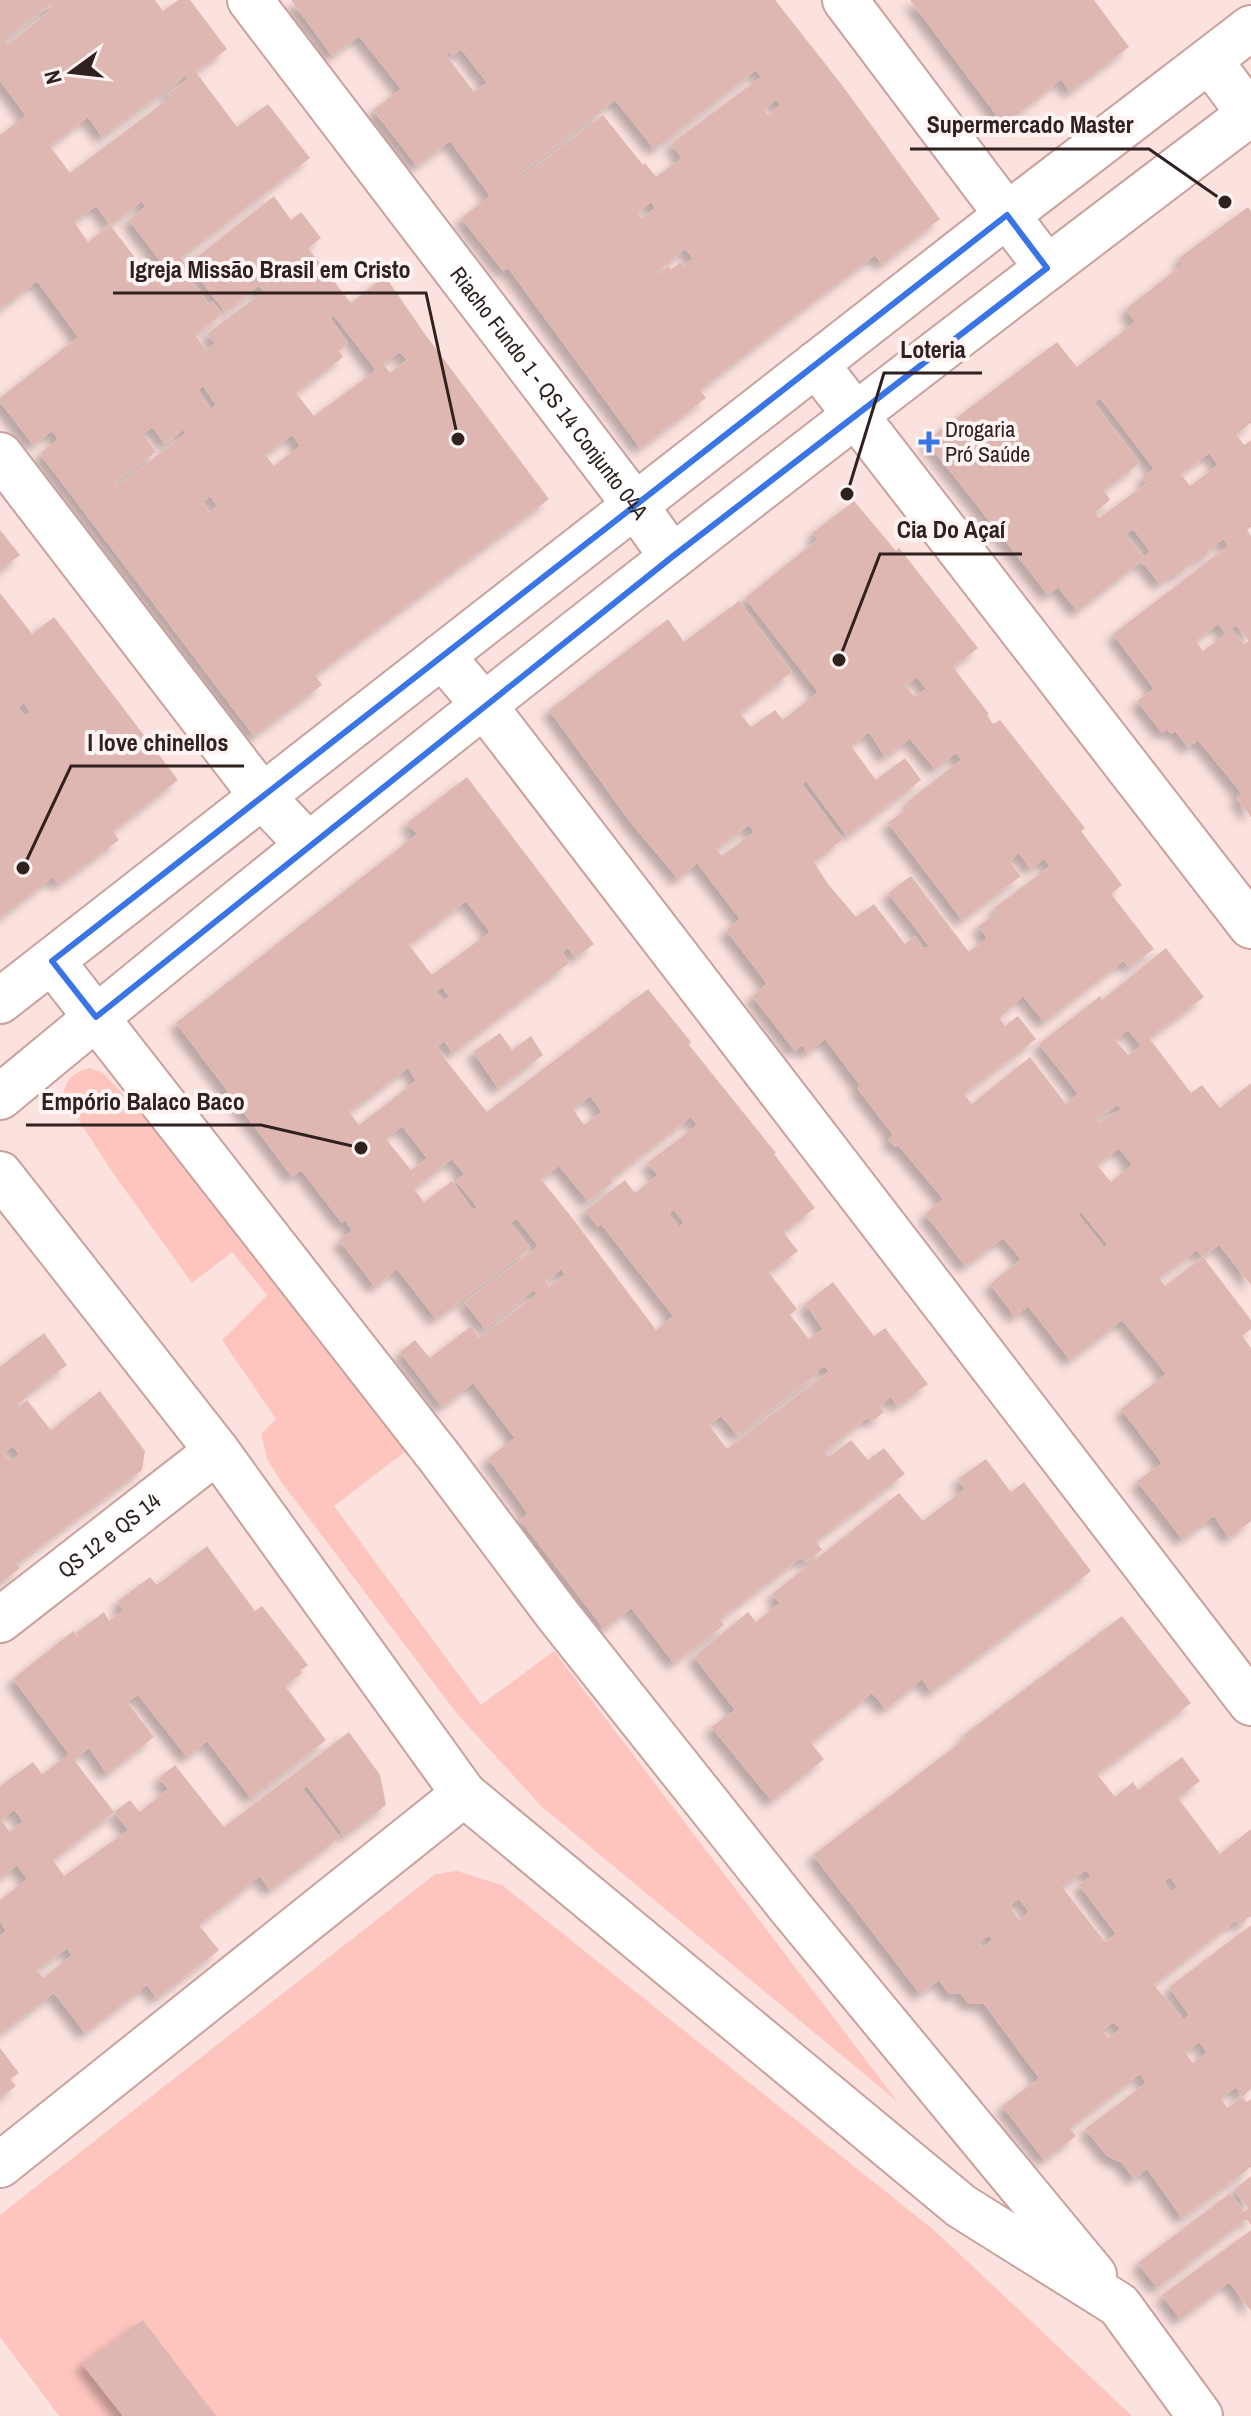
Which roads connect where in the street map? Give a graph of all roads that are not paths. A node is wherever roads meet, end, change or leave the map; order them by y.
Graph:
1 (250, 0) edge
2 (845, 0) edge
3 (1251, 28) edge
4 (1210, 61) junction
5 (1250, 114) edge
6 (1007, 215) junction
7 (1047, 268) junction
8 (816, 364) junction
9 (855, 414) junction
10 (0, 455) edge
11 (635, 505) junction
12 (672, 557) junction
13 (442, 656) junction
14 (483, 704) junction
15 (262, 796) junction
16 (307, 844) junction
17 (1251, 926) edge
18 (52, 961) junction
19 (0, 1001) edge
20 (96, 1017) junction
21 (0, 1097) edge
22 (0, 1174) edge
23 (217, 1451) junction
24 (0, 1620) edge
25 (1251, 1703) edge
26 (464, 1794) junction
27 (0, 2165) edge
28 (1119, 2305) junction
29 (1200, 2416) edge

1 - 11 street, Riacho Fundo 1 - QS 14 Conjunto 04A
2 - 6 street
3 - 4 street
4 - 5 street
4 - 6 street
5 - 7 street
6 - 7 street
6 - 8 street
7 - 9 street
8 - 9 street
8 - 11 street
9 - 12 street
9 - 17 street
10 - 15 street
11 - 12 street, Riacho Fundo 1 - QS 14 Conjunto 04A
11 - 13 street
12 - 14 street
13 - 14 street
13 - 15 street
14 - 16 street
14 - 25 street
15 - 16 street
15 - 18 street
16 - 20 street
18 - 19 street
18 - 20 street
20 - 21 street
20 - 28 street
22 - 23 street
23 - 24 street, QS 12 e QS 14
23 - 26 street
26 - 27 street
26 - 28 street
28 - 29 street

